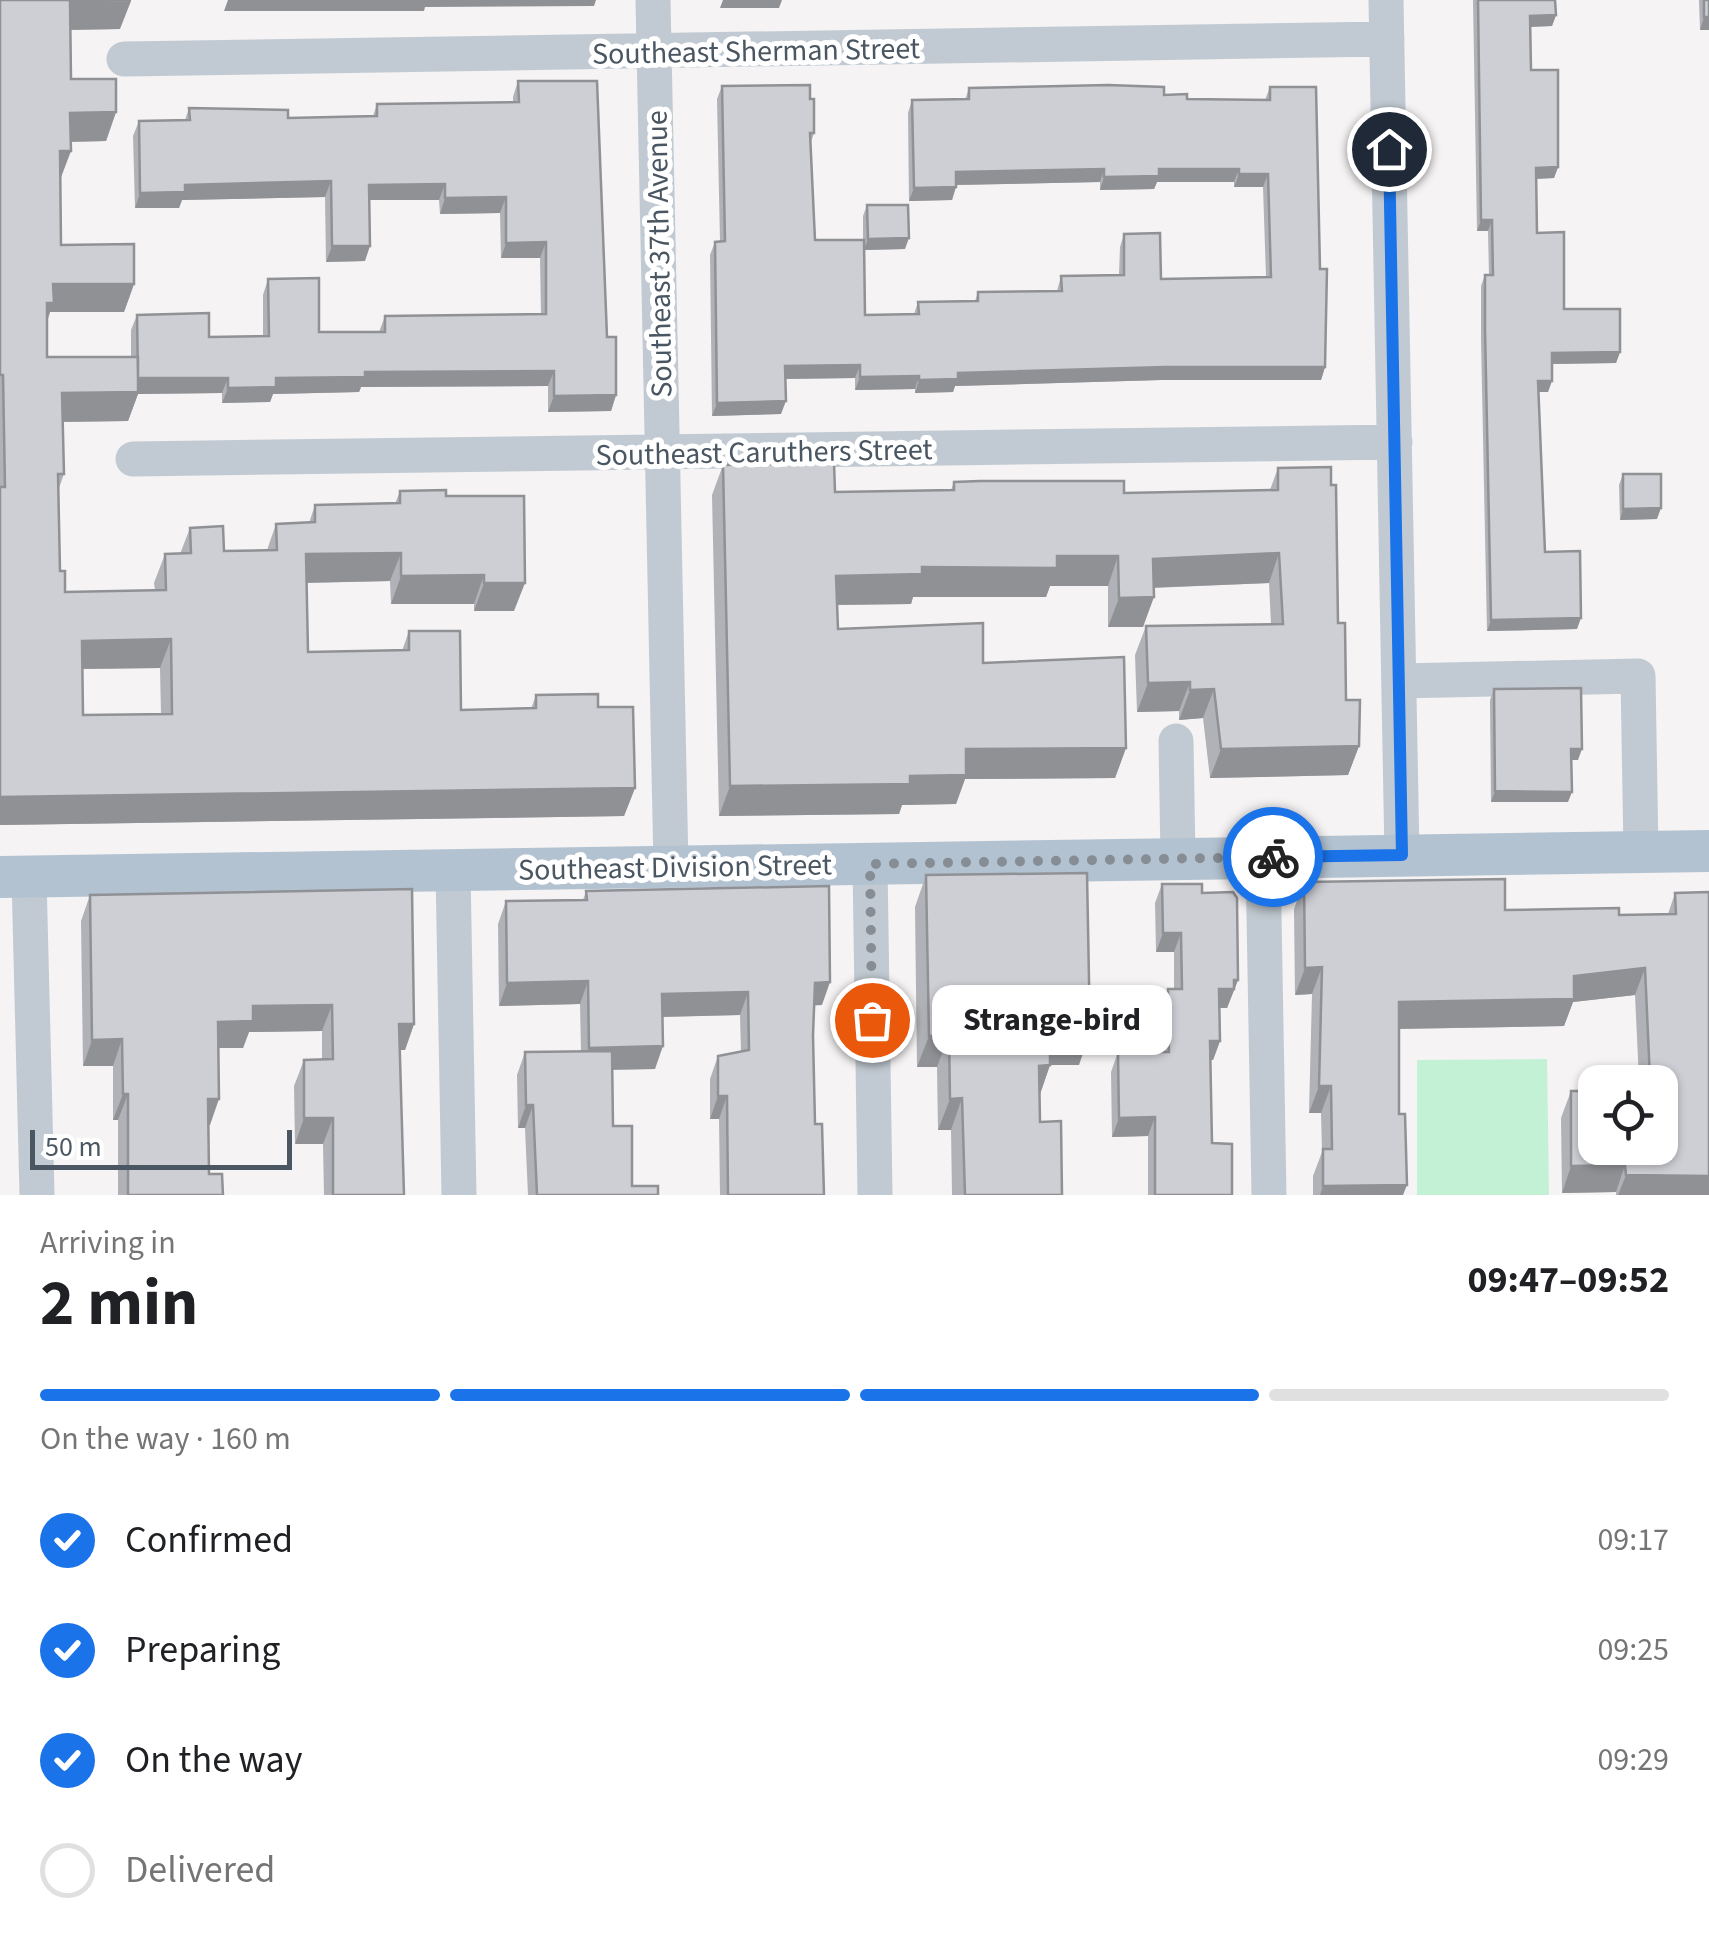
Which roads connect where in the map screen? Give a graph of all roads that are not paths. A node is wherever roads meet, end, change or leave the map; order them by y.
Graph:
1 (653, 0) edge
2 (1386, 0) edge
3 (1387, 39) junction
4 (654, 53) junction
5 (124, 58) dead end
6 (1394, 442) junction
7 (664, 453) junction
8 (133, 458) dead end
9 (1399, 681) junction
10 (1176, 741) dead end
11 (1641, 852) junction
12 (1709, 852) edge
13 (1402, 855) junction
14 (1262, 858) junction
15 (1178, 859) junction
16 (870, 864) junction
17 (671, 867) junction
18 (454, 870) junction
19 (15, 877) edge
20 (37, 1195) edge
21 (459, 1195) edge
22 (875, 1195) edge
23 (1269, 1195) edge

1 - 4 street, Southeast 37th Avenue
2 - 3 street
3 - 4 street, Southeast Sherman Street
3 - 6 street
4 - 5 street, Southeast Sherman Street
4 - 7 street, Southeast 37th Avenue
6 - 7 street, Southeast Caruthers Street
6 - 9 street
7 - 8 street, Southeast Caruthers Street
7 - 17 street, Southeast 37th Avenue
9 - 11 street
9 - 13 street
10 - 15 street
11 - 12 main road, Southeast Division Street
11 - 13 main road, Southeast Division Street
13 - 14 main road, Southeast Division Street
14 - 15 main road, Southeast Division Street
14 - 23 street
15 - 16 main road, Southeast Division Street
16 - 17 main road, Southeast Division Street
16 - 22 street
17 - 18 main road, Southeast Division Street
18 - 19 main road, Southeast Division Street
18 - 21 street
19 - 20 street

